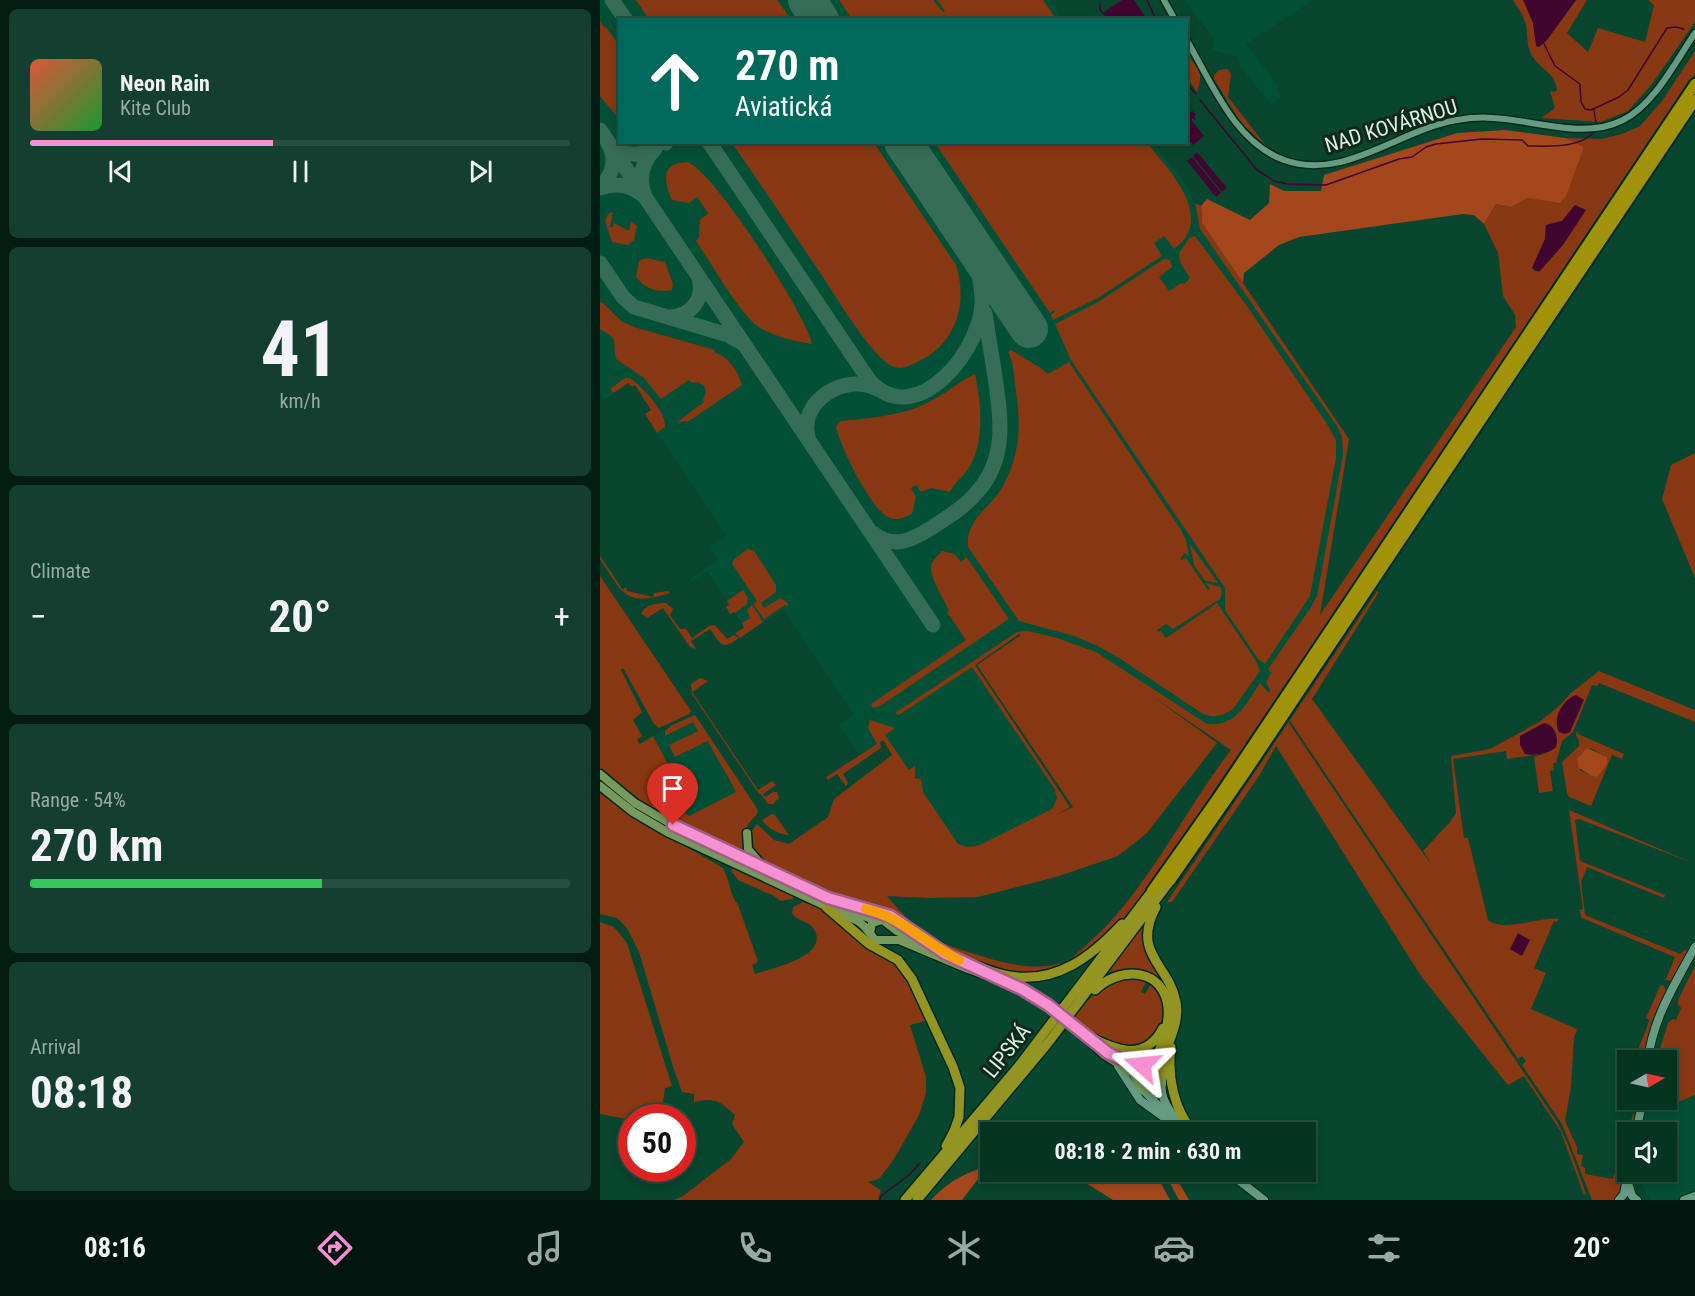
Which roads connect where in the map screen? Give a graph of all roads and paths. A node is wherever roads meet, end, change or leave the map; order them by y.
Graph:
1 (1164, 0) edge
2 (1174, 18) edge
3 (1695, 33) edge
4 (1188, 42) edge
5 (1695, 84) edge
6 (1695, 100) edge
7 (600, 774) edge
8 (600, 786) edge
9 (747, 833) dead end
10 (770, 871) junction
11 (1170, 881) junction
12 (1152, 891) junction
13 (827, 903) junction
14 (880, 920) junction
15 (890, 925) junction
16 (873, 938) junction
17 (886, 940) junction
18 (1695, 947) edge
19 (946, 954) junction
20 (965, 963) junction
21 (1004, 981) junction
22 (926, 1008) junction
23 (1168, 1012) junction
24 (1071, 1013) junction
25 (1078, 1029) junction
26 (1173, 1034) junction
27 (1088, 1036) junction
28 (1650, 1050) edge
29 (1115, 1062) junction
30 (1146, 1065) junction
31 (1163, 1079) junction
32 (1138, 1083) junction
33 (1173, 1122) edge
34 (1178, 1122) edge
35 (1179, 1122) edge
36 (1184, 1122) edge
37 (1241, 1182) edge
38 (1627, 1182) edge
39 (1629, 1182) edge
40 (1695, 1196) edge
41 (911, 1198) edge
42 (1620, 1199) edge
43 (1635, 1199) edge
44 (1264, 1200) edge
45 (1684, 1200) edge

1 - 2 street
3 - 4 street, NAD KOVÁRNOU
5 - 12 highway
6 - 11 highway
7 - 10 main road
8 - 13 main road
9 - 10 main road
10 - 13 main road
11 - 24 highway, LIPSKÁ
11 - 26 highway
12 - 20 highway
12 - 41 highway, LIPSKÁ
13 - 14 main road
13 - 16 main road
13 - 19 main road
13 - 22 highway
14 - 15 main road
14 - 16 main road
15 - 17 main road
15 - 19 main road
16 - 17 main road
16 - 22 highway
17 - 21 main road
18 - 28 street
19 - 20 main road
20 - 21 main road
21 - 25 main road, bridge
22 - 41 highway
23 - 24 highway
23 - 27 highway
23 - 30 highway
24 - 41 highway, LIPSKÁ
25 - 27 main road
25 - 29 main road
26 - 31 highway
26 - 36 highway
27 - 30 main road
29 - 32 main road
29 - 33 street
30 - 31 main road
30 - 32 main road
31 - 32 main road
31 - 35 street
32 - 34 street
37 - 44 street
38 - 42 street
39 - 43 street
40 - 45 street
42 - 43 street

